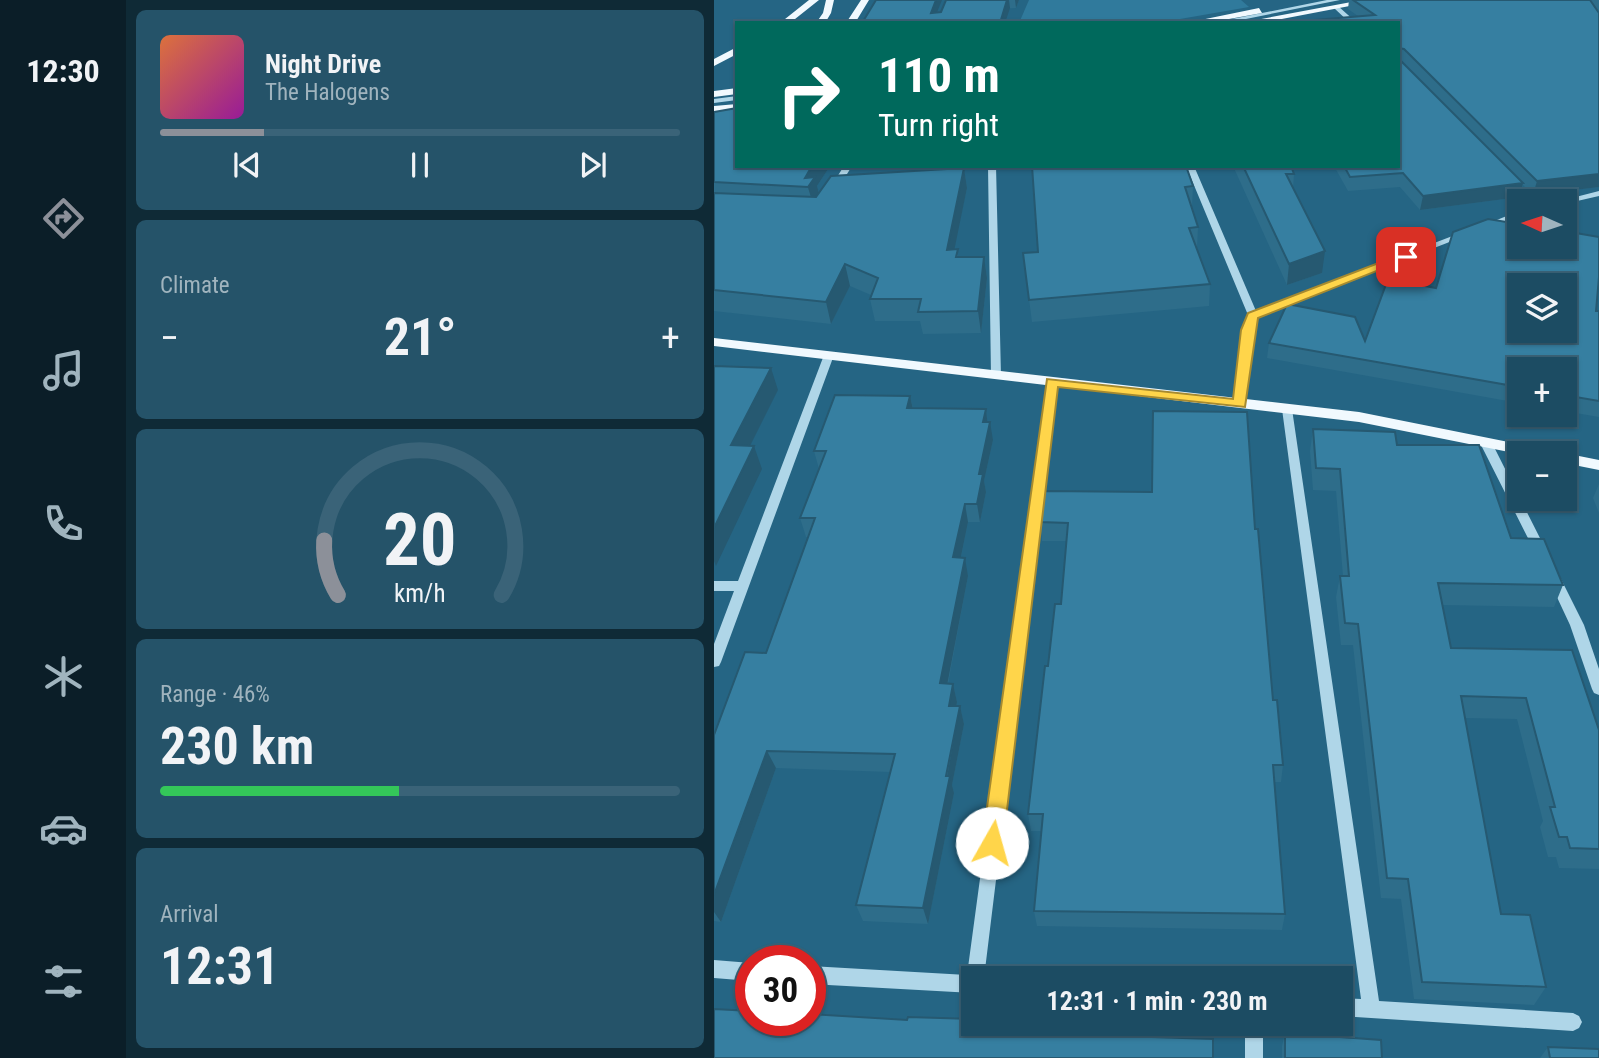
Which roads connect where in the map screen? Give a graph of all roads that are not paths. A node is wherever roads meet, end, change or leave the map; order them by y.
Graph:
1 (815, 0) edge
2 (830, 0) edge
3 (865, 0) edge
4 (1377, 0) edge
5 (1311, 1) edge
6 (1337, 3) edge
7 (787, 21) edge
8 (821, 21) edge
9 (850, 21) edge
10 (1201, 21) edge
11 (1226, 21) edge
12 (1253, 21) edge
13 (1352, 21) edge
14 (735, 51) edge
15 (714, 63) edge
16 (735, 91) edge
17 (714, 94) edge
18 (735, 98) edge
19 (714, 101) edge
20 (735, 107) edge
21 (714, 109) edge
22 (847, 168) edge
23 (992, 168) edge
24 (1191, 168) edge
25 (1504, 173) edge
26 (1519, 189) edge
27 (1599, 192) edge
28 (1577, 198) edge
29 (825, 201) edge
30 (1507, 219) edge
31 (1253, 315) junction
32 (714, 342) edge
33 (829, 355) junction
34 (996, 376) junction
35 (1052, 382) junction
36 (1240, 404) junction
37 (1287, 409) junction
38 (1486, 443) junction
39 (1507, 447) edge
40 (1577, 461) edge
41 (1599, 465) edge
42 (714, 586) edge
43 (742, 586) junction
44 (714, 662) edge
45 (1599, 689) edge
46 (977, 966) edge
47 (714, 969) edge
48 (735, 971) edge
49 (826, 976) edge
50 (961, 983) edge
51 (1353, 1008) edge
52 (1371, 1009) junction
53 (1573, 1022) dead end
54 (1254, 1036) edge
55 (1254, 1058) edge

1 - 7 main road
2 - 8 main road
3 - 9 main road
4 - 6 main road
5 - 10 main road
6 - 11 street
6 - 12 main road
6 - 13 street
14 - 15 main road
16 - 17 main road
18 - 19 street
20 - 21 main road
22 - 29 street
23 - 34 street
24 - 31 street
25 - 26 street
27 - 28 street
30 - 31 street
31 - 36 street
32 - 33 main road
33 - 34 main road
33 - 43 street
34 - 35 main road
35 - 36 main road
35 - 46 street
36 - 37 main road
37 - 38 main road
37 - 52 street
38 - 39 main road
38 - 45 street
40 - 41 main road
42 - 43 street
43 - 44 street
47 - 48 street
49 - 50 street
51 - 52 street
52 - 53 street
54 - 55 street

